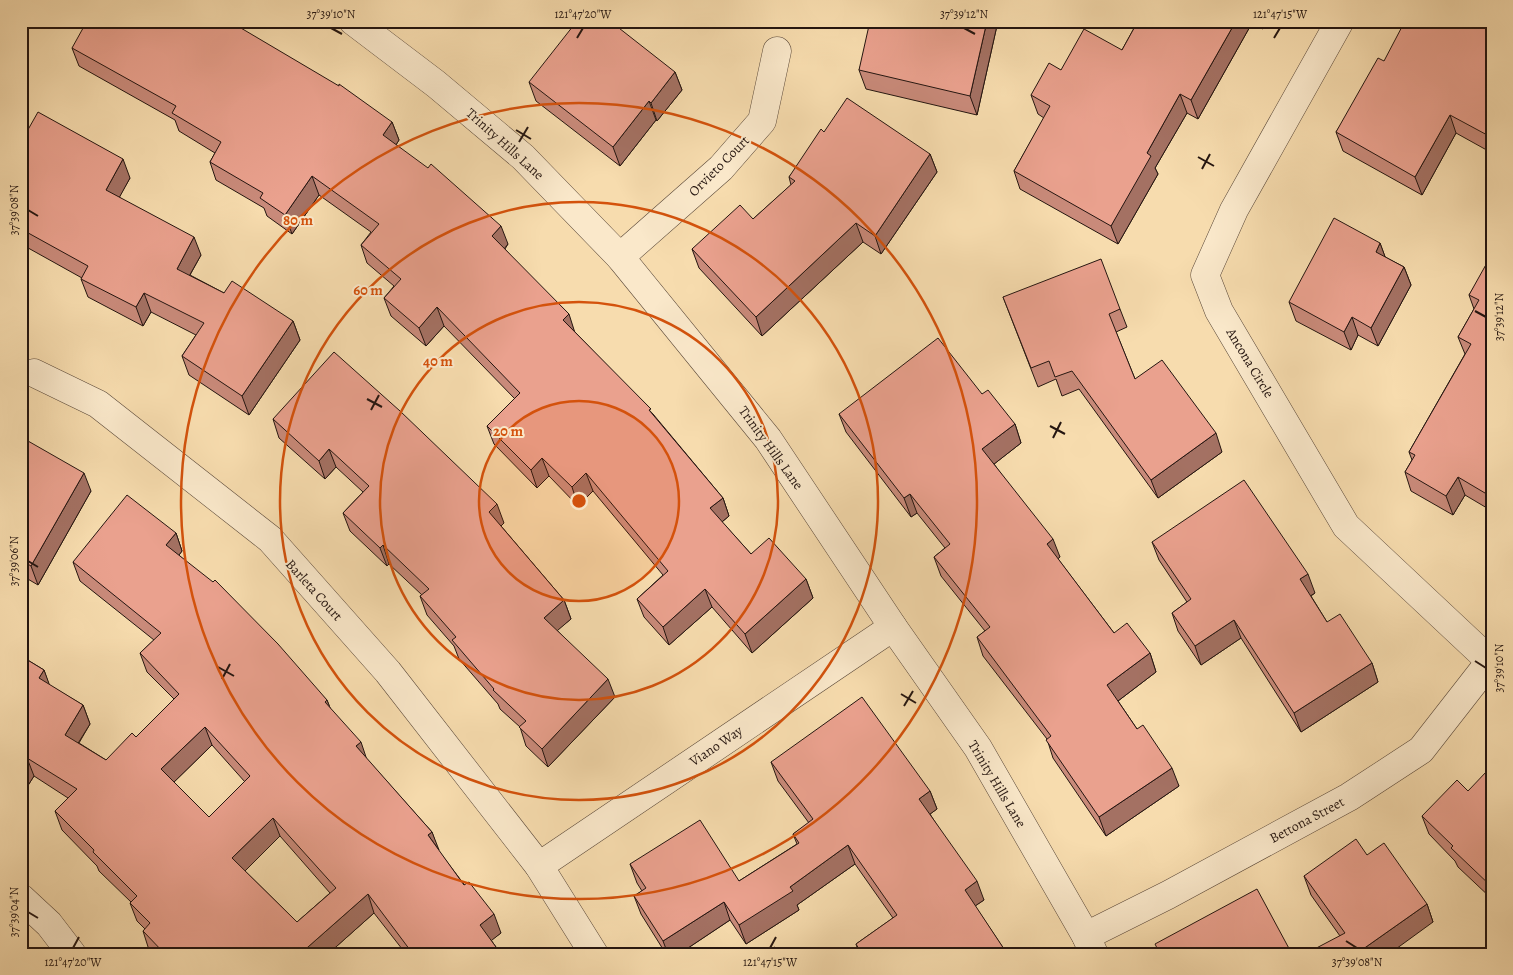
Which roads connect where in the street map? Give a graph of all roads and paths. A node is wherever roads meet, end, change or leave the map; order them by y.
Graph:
1 (353, 21) edge
2 (1340, 21) edge
3 (778, 51) dead end
4 (620, 256) junction
5 (34, 374) dead end
6 (893, 627) junction
7 (1491, 660) edge
8 (540, 866) junction
9 (21, 898) edge
10 (1090, 945) edge
11 (72, 954) edge
12 (594, 954) edge

1 - 4 street, Trinity Hills Lane
2 - 7 street, Ancona Circle
3 - 4 street, Orvieto Court
4 - 6 street, Trinity Hills Lane
5 - 8 street, Barleta Court
6 - 8 street, Viano Way
6 - 10 street, Trinity Hills Lane
7 - 10 street, Bettona Street
8 - 12 street, Barleta Court
9 - 11 street

